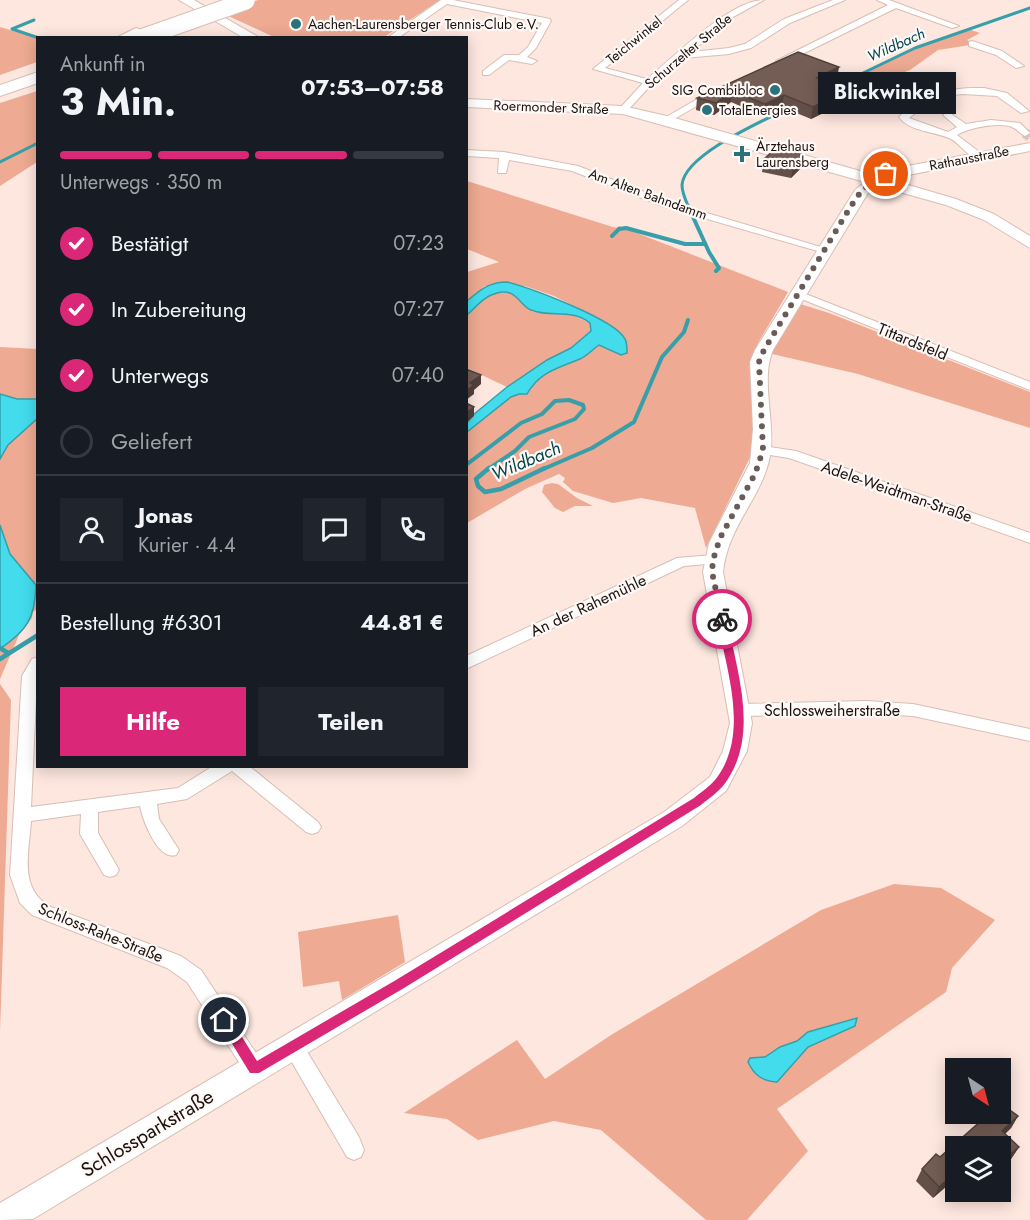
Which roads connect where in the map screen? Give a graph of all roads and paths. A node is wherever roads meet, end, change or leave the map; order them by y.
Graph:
1 (185, 0) edge
2 (242, 0) edge
3 (684, 0) edge
4 (760, 0) edge
5 (841, 0) edge
6 (881, 0) edge
7 (446, 1) edge
8 (896, 6) junction
9 (955, 26) dead end
10 (137, 36) edge
11 (250, 36) edge
12 (394, 36) edge
13 (972, 44) dead end
14 (682, 55) junction
15 (521, 58) junction
16 (532, 61) dead end
17 (769, 66) edge
18 (36, 70) edge
19 (1024, 70) edge
20 (486, 74) dead end
21 (36, 78) edge
22 (649, 82) junction
23 (0, 83) edge
24 (721, 89) edge
25 (0, 91) edge
26 (471, 105) edge
27 (1027, 109) edge
28 (623, 110) junction
29 (948, 115) dead end
30 (666, 120) junction
31 (1017, 125) junction
32 (964, 127) junction
33 (950, 135) junction
34 (1028, 140) edge
35 (468, 153) edge
36 (504, 155) junction
37 (978, 156) junction
38 (502, 171) dead end
39 (874, 180) junction
40 (1030, 243) edge
41 (825, 250) junction
42 (798, 294) junction
43 (1030, 386) edge
44 (763, 450) junction
45 (1030, 538) edge
46 (713, 560) junction
47 (468, 662) edge
48 (36, 666) edge
49 (739, 710) junction
50 (1030, 735) edge
51 (223, 768) edge
52 (239, 768) edge
53 (147, 800) junction
54 (90, 807) junction
55 (23, 815) junction
56 (312, 827) dead end
57 (170, 850) dead end
58 (110, 870) dead end
59 (293, 1046) junction
60 (255, 1069) junction
61 (354, 1150) dead end
62 (0, 1219) edge

1 - 11 street
2 - 10 highway, bridge
3 - 22 street, Teichwinkel
4 - 14 street, Schurzelter Straße
5 - 14 street
6 - 8 street
7 - 12 street
7 - 15 street
8 - 9 street
8 - 17 street
13 - 19 street
14 - 22 street, Schurzelter Straße
15 - 16 street
15 - 20 street
18 - 23 highway
21 - 25 highway
22 - 28 street, Schurzelter Straße
24 - 30 street
26 - 28 street, Roermonder Straße
27 - 31 street
27 - 33 street
28 - 30 street, Roermonder Straße
29 - 32 street
30 - 39 street, Roermonder Straße
31 - 32 street
31 - 34 street
32 - 33 street
33 - 37 street
34 - 37 street, Rathausstraße
35 - 36 street, Am Alten Bahndamm
36 - 38 street
36 - 41 street, Am Alten Bahndamm
37 - 39 street, Rathausstraße
39 - 40 street, Roermonder Straße
39 - 41 street, Schlossparkstraße
41 - 42 street, Schlossparkstraße
42 - 43 street, Tittardsfeld
42 - 44 street, Schlossparkstraße
44 - 45 street, Adele-Weidtman-Straße
44 - 46 street, Schlossparkstraße
46 - 47 street, An der Rahemühle
46 - 49 street, Schlossparkstraße
48 - 55 street, Schloss-Rahe-Straße
49 - 50 street, Schlossweiherstraße
49 - 59 street, Schlossparkstraße
51 - 53 street
52 - 56 street
53 - 54 street
53 - 57 street
54 - 55 street
54 - 58 street
55 - 60 street, Schloss-Rahe-Straße
59 - 60 street, Schlossparkstraße
59 - 61 street
60 - 62 street, Schlossparkstraße

